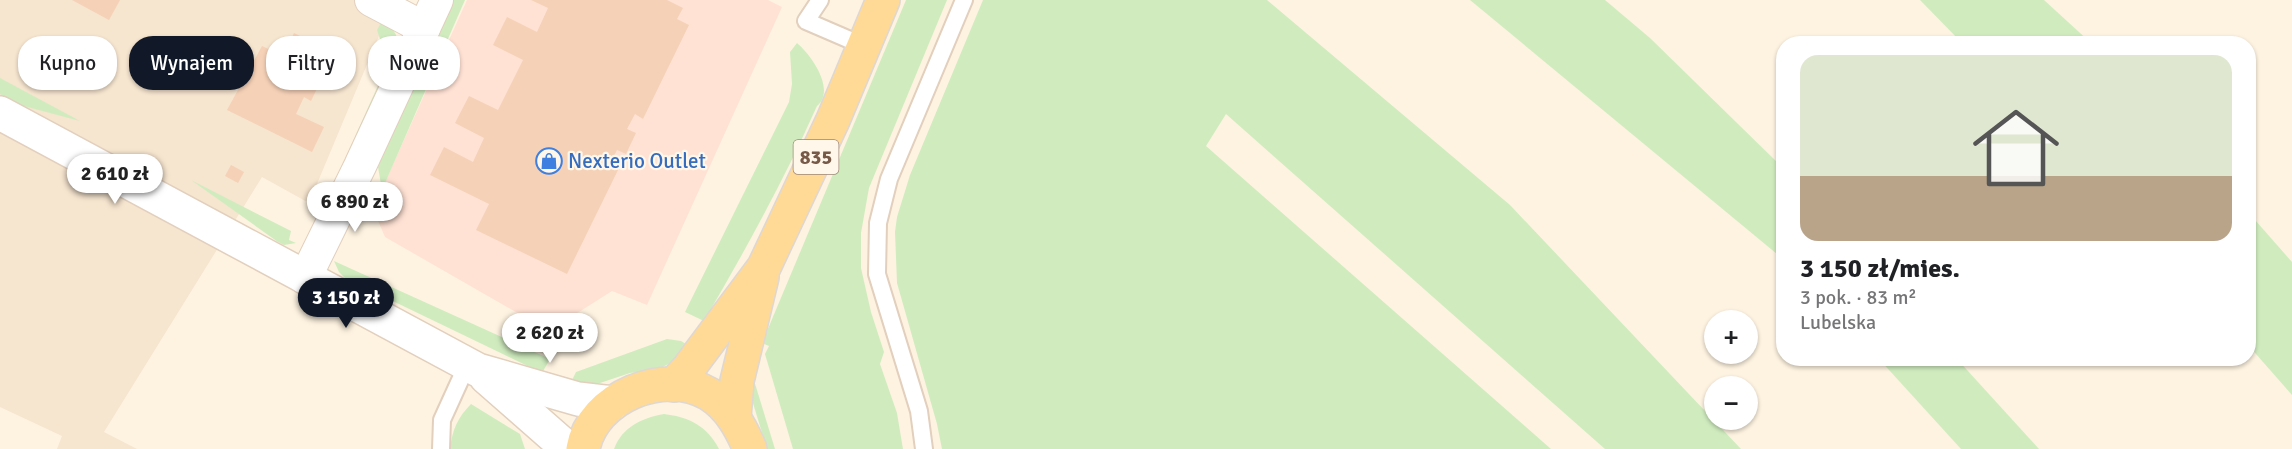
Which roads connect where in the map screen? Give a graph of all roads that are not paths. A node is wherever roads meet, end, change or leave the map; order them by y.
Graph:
1 (371, 0) edge
2 (437, 0) edge
3 (820, 0) edge
4 (883, 0) edge
5 (964, 0) edge
6 (424, 28) junction
7 (864, 46) junction
8 (0, 113) edge
9 (764, 267) junction
10 (305, 278) junction
11 (472, 368) junction
12 (673, 385) junction
13 (613, 403) junction
14 (734, 417) junction
15 (441, 449) edge
16 (568, 449) edge
17 (583, 449) edge
18 (750, 449) edge
19 (924, 449) edge

1 - 6 street
2 - 6 street
3 - 7 lane
4 - 7 main road, 835
5 - 19 lane
6 - 10 street
7 - 9 main road, 835
8 - 10 street
9 - 12 main road, 835
9 - 14 main road, 835
10 - 11 street
11 - 13 street
11 - 15 lane
11 - 16 street
12 - 13 main road
12 - 14 main road
13 - 17 main road
14 - 18 main road

